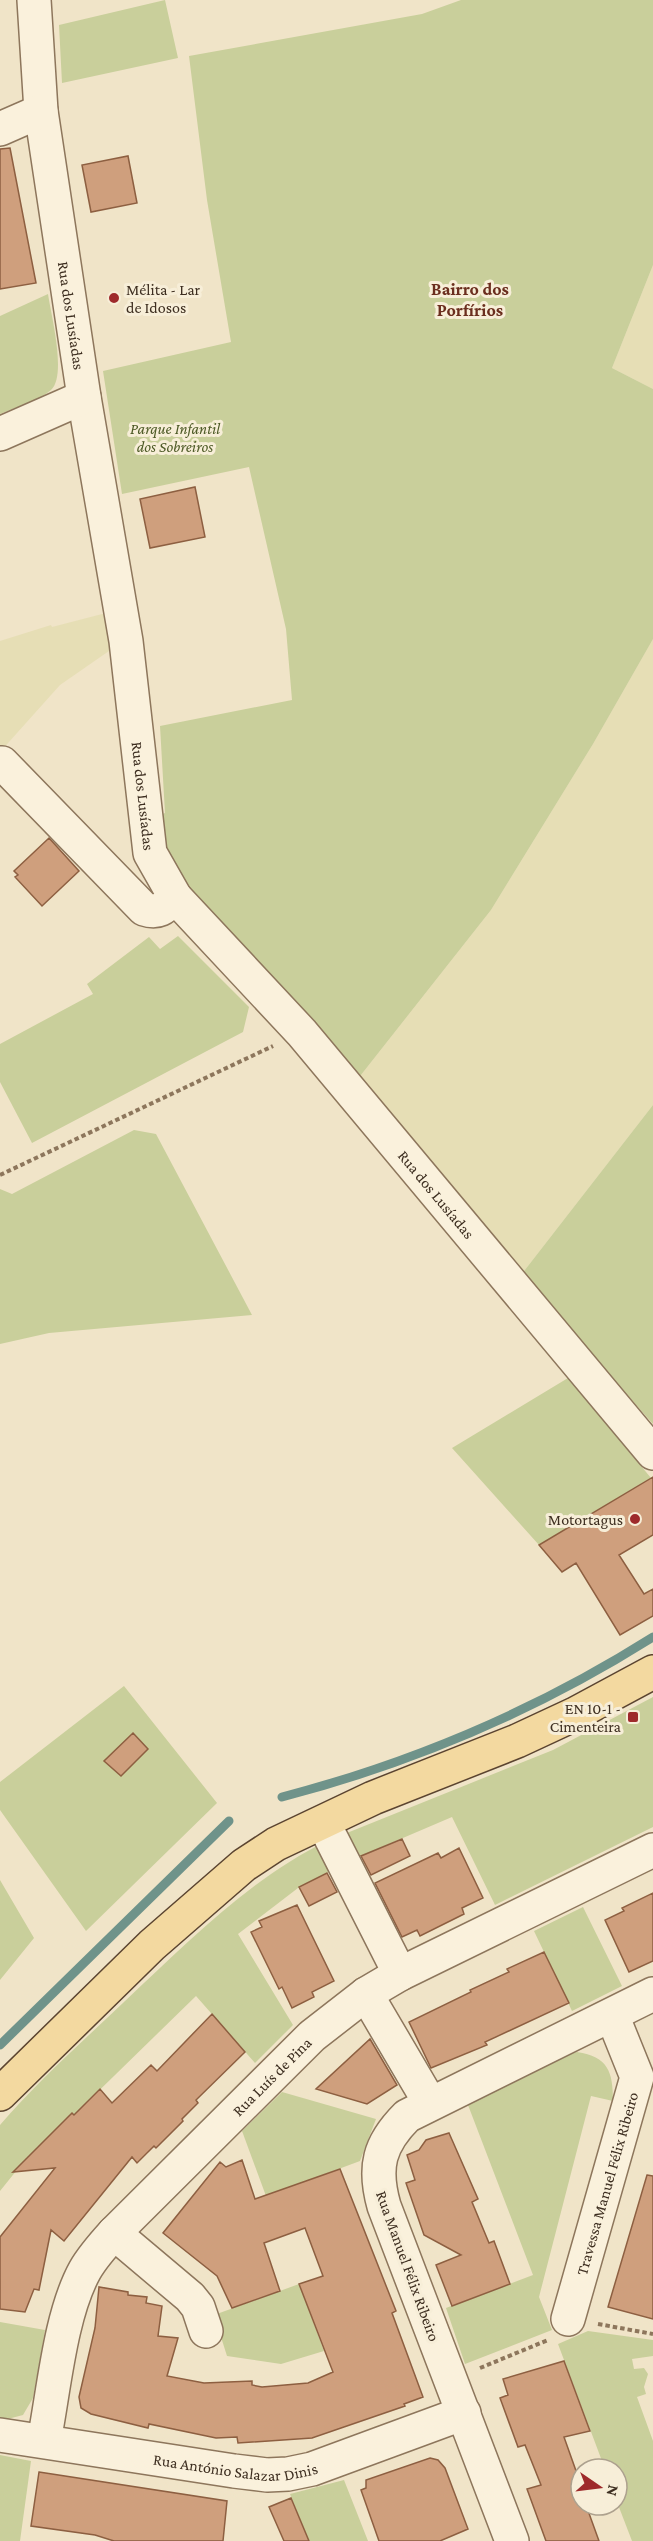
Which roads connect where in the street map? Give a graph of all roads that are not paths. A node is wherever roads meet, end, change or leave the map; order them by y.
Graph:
1 (34, 0) edge
2 (40, 111) junction
3 (0, 129) edge
4 (84, 397) junction
5 (0, 434) edge
6 (2, 763) dead end
7 (175, 897) junction
8 (653, 1453) edge
9 (653, 1672) edge
10 (330, 1836) dead end
11 (653, 1851) edge
12 (400, 1974) junction
13 (366, 1994) junction
14 (653, 1994) edge
15 (612, 2015) junction
16 (645, 2079) edge
17 (0, 2094) edge
18 (430, 2103) junction
19 (114, 2233) junction
20 (568, 2319) dead end
21 (206, 2331) dead end
22 (464, 2413) junction
23 (0, 2435) edge
24 (44, 2441) junction
25 (512, 2541) edge

1 - 2 street, Rua dos Lusíadas
2 - 3 street
2 - 4 street, Rua dos Lusíadas
4 - 5 street
4 - 7 street, Rua dos Lusíadas
6 - 7 street
7 - 8 street, Rua dos Lusíadas
9 - 17 main road
10 - 12 street
11 - 12 street, Rua Luís de Pina
12 - 13 street, Rua Luís de Pina
13 - 18 street
13 - 19 street, Rua Luís de Pina
14 - 15 street, Rua Manuel Félix Ribeiro
15 - 16 street, Travessa Manuel Félix Ribeiro
15 - 18 street, Rua Manuel Félix Ribeiro
16 - 20 street, Travessa Manuel Félix Ribeiro
18 - 22 street, Rua Manuel Félix Ribeiro
19 - 21 street
19 - 24 street, Rua Luís de Pina
22 - 24 street, Rua António Salazar Dinis
22 - 25 street, Rua Manuel Félix Ribeiro
23 - 24 street, Rua António Salazar Dinis

